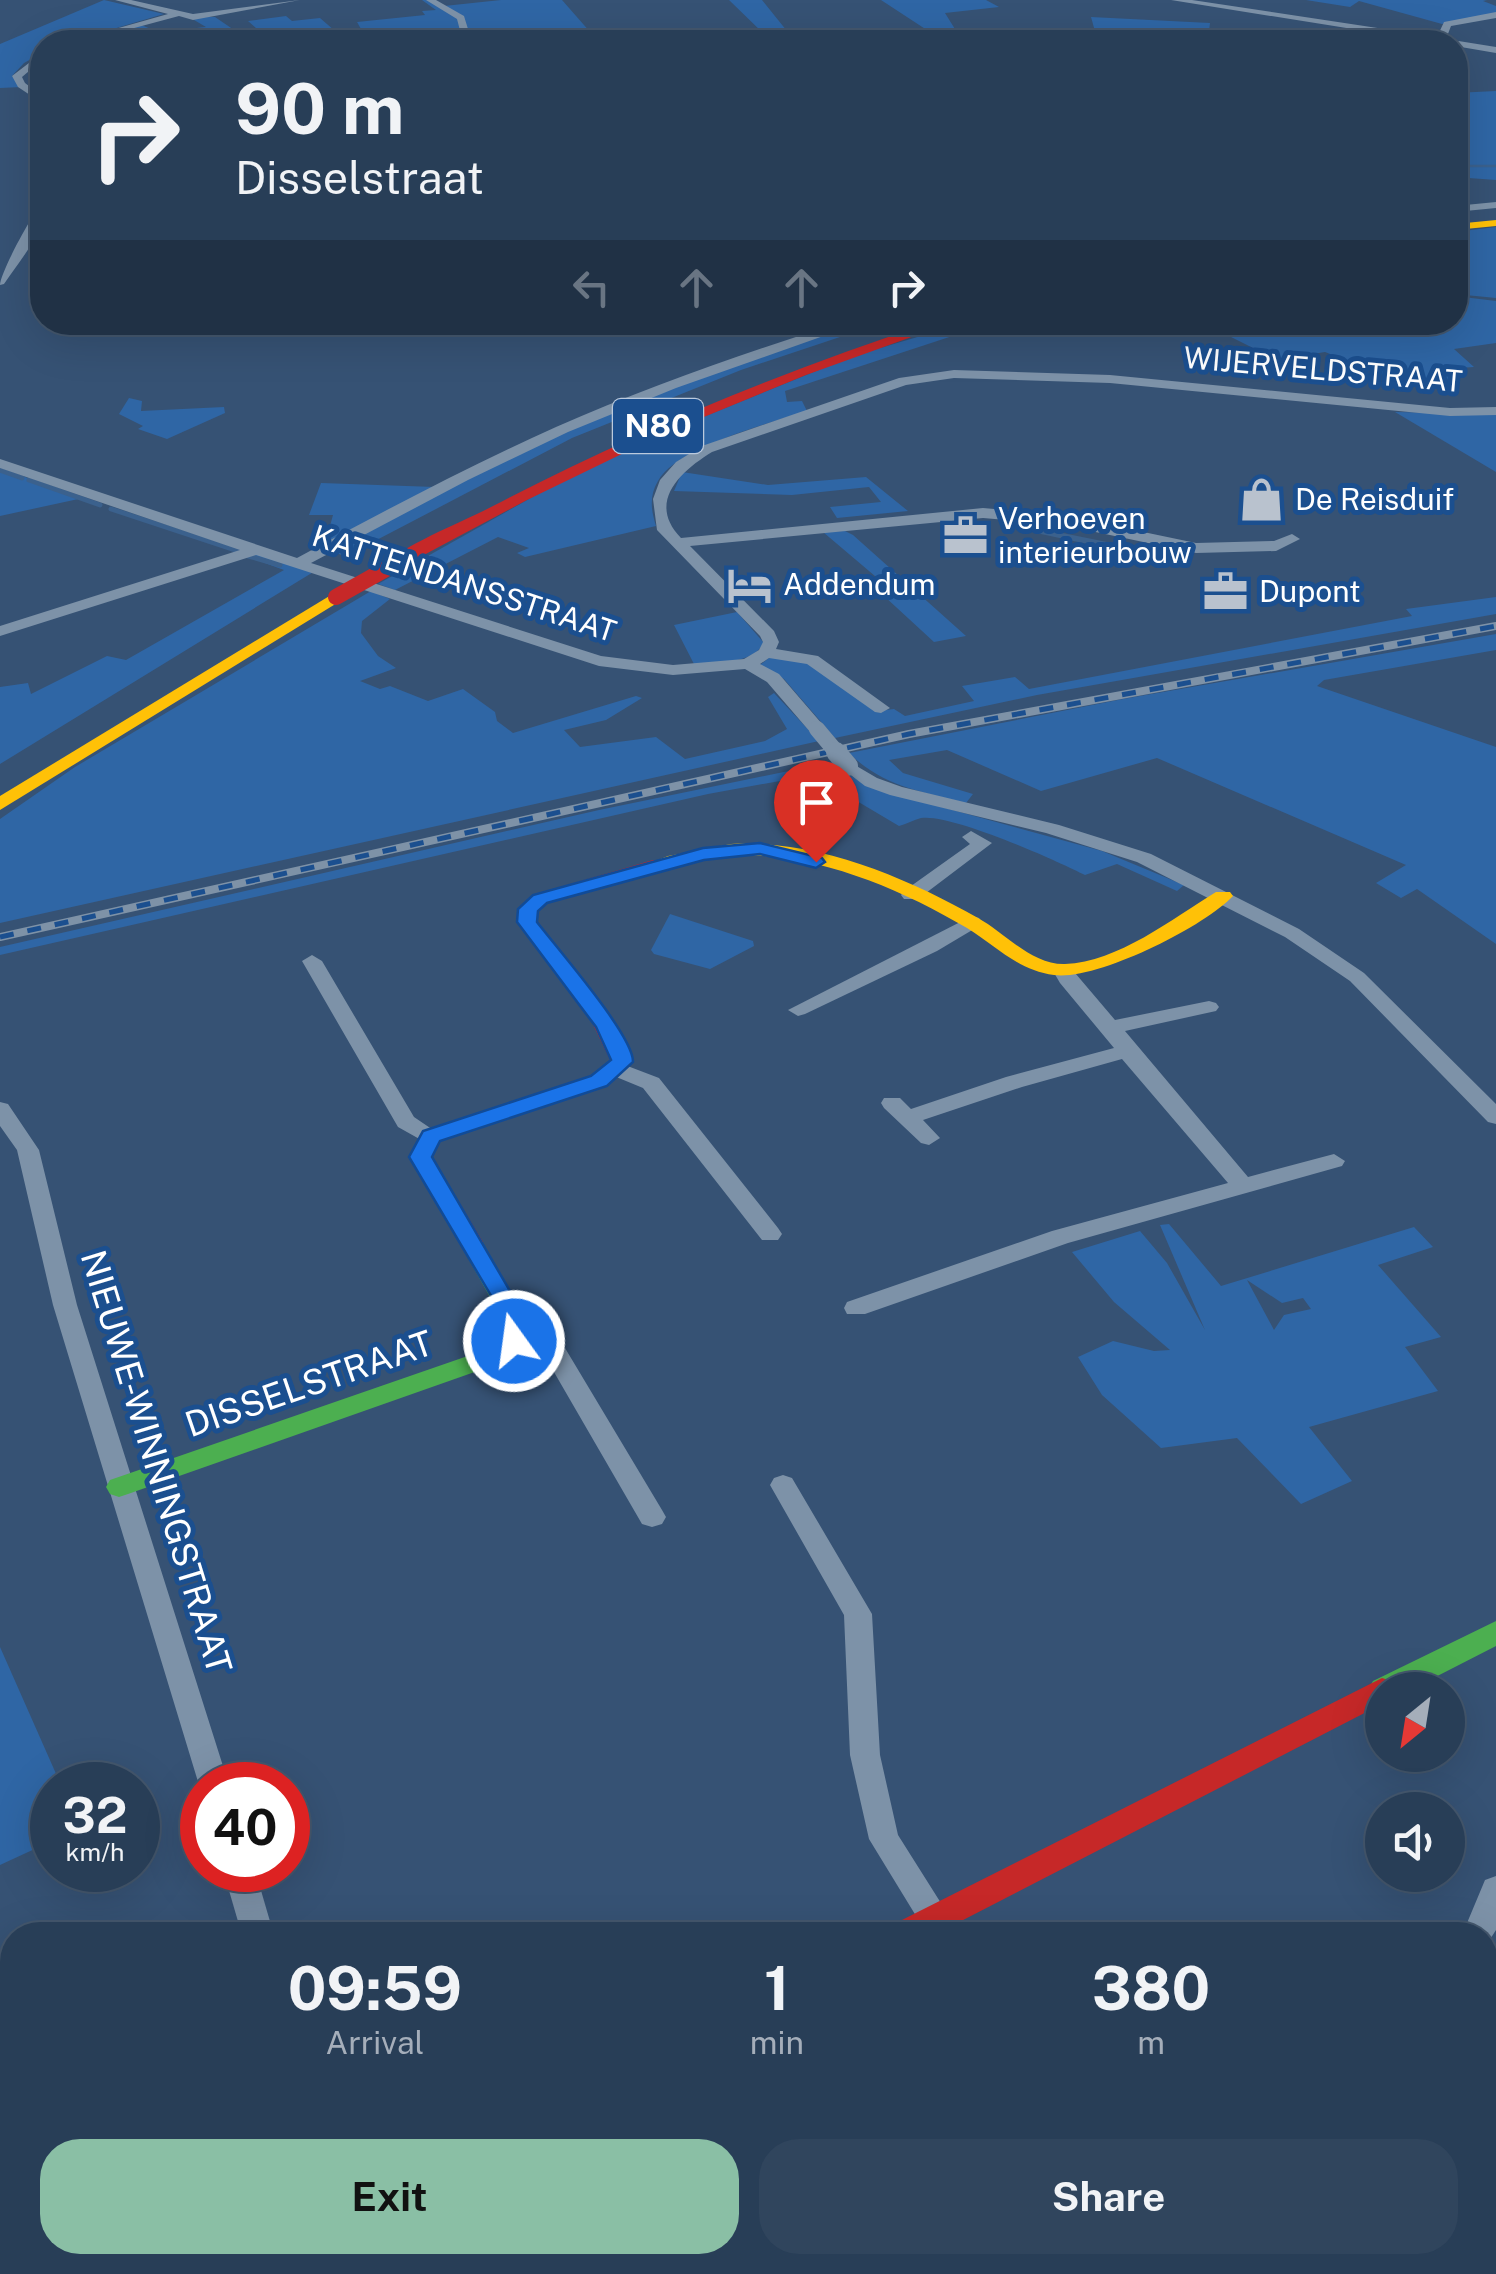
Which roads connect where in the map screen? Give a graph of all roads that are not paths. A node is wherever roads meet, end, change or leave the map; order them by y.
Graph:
1 (119, 0) edge
2 (296, 0) edge
3 (430, 0) edge
4 (1175, 0) edge
5 (178, 14) junction
6 (1496, 15) edge
7 (118, 30) edge
8 (464, 30) edge
9 (1370, 30) edge
10 (1447, 30) edge
11 (1468, 45) edge
12 (1472, 46) junction
13 (1496, 50) edge
14 (1496, 63) edge
15 (30, 66) edge
16 (30, 91) edge
17 (1496, 204) edge
18 (1468, 207) edge
19 (1496, 214) edge
20 (1468, 217) edge
21 (1496, 223) edge
22 (1468, 226) edge
23 (30, 236) edge
24 (0, 281) edge
25 (819, 335) edge
26 (864, 335) edge
27 (906, 335) edge
28 (1496, 411) edge
29 (0, 463) edge
30 (1292, 539) dead end
31 (676, 543) junction
32 (256, 550) junction
33 (298, 563) junction
34 (0, 631) edge
35 (231, 634) dead end
36 (766, 654) junction
37 (748, 664) junction
38 (880, 708) dead end
39 (0, 804) edge
40 (971, 837) dead end
41 (911, 895) junction
42 (1223, 896) junction
43 (972, 922) junction
44 (312, 961) dead end
45 (1064, 971) junction
46 (1209, 1007) dead end
47 (795, 1009) dead end
48 (1114, 1027) junction
49 (1126, 1051) junction
50 (618, 1069) junction
51 (0, 1110) edge
52 (1496, 1117) edge
53 (431, 1136) junction
54 (930, 1138) dead end
55 (1334, 1161) dead end
56 (1244, 1187) junction
57 (770, 1234) dead end
58 (856, 1308) dead end
59 (514, 1341) junction
60 (784, 1486) dead end
61 (119, 1488) junction
62 (652, 1517) dead end
63 (1496, 1633) edge
64 (1419, 1672) edge
65 (1365, 1699) edge
66 (207, 1762) edge
67 (1496, 1890) edge
68 (245, 1892) edge
69 (935, 1919) junction
70 (254, 1922) edge
71 (929, 1922) edge
72 (1483, 1922) edge

1 - 5 street
2 - 5 street
3 - 8 street
4 - 9 street
5 - 7 street
6 - 10 street
11 - 12 street
12 - 13 street
12 - 14 street
15 - 16 street
17 - 18 street
19 - 20 main road
21 - 22 main road
23 - 24 street
25 - 33 street
26 - 35 main road, N80
27 - 39 main road, N80, bridge
28 - 31 street, WIJERVELDSTRAAT
29 - 32 street, KATTENDANSSTRAAT
30 - 31 street
31 - 36 street, WIJERVELDSTRAAT
32 - 33 street, KATTENDANSSTRAAT
32 - 34 street
33 - 37 street, KATTENDANSSTRAAT
36 - 37 street
36 - 38 street
37 - 42 street, bridge
40 - 41 street
41 - 43 main road
41 - 50 main road
42 - 45 main road
42 - 52 street
43 - 45 main road
43 - 47 street
44 - 53 street
45 - 48 street
46 - 48 street
48 - 49 street
49 - 54 street
49 - 56 street
50 - 53 main road
50 - 57 street
51 - 61 street, NIEUWE-WINNINGSTRAAT
53 - 59 main road
55 - 56 street
56 - 58 street
59 - 61 main road, DISSELSTRAAT
59 - 62 street
60 - 69 street
61 - 66 street, NIEUWE-WINNINGSTRAAT
63 - 64 main road
65 - 69 main road
67 - 72 street
68 - 70 street
69 - 71 main road

